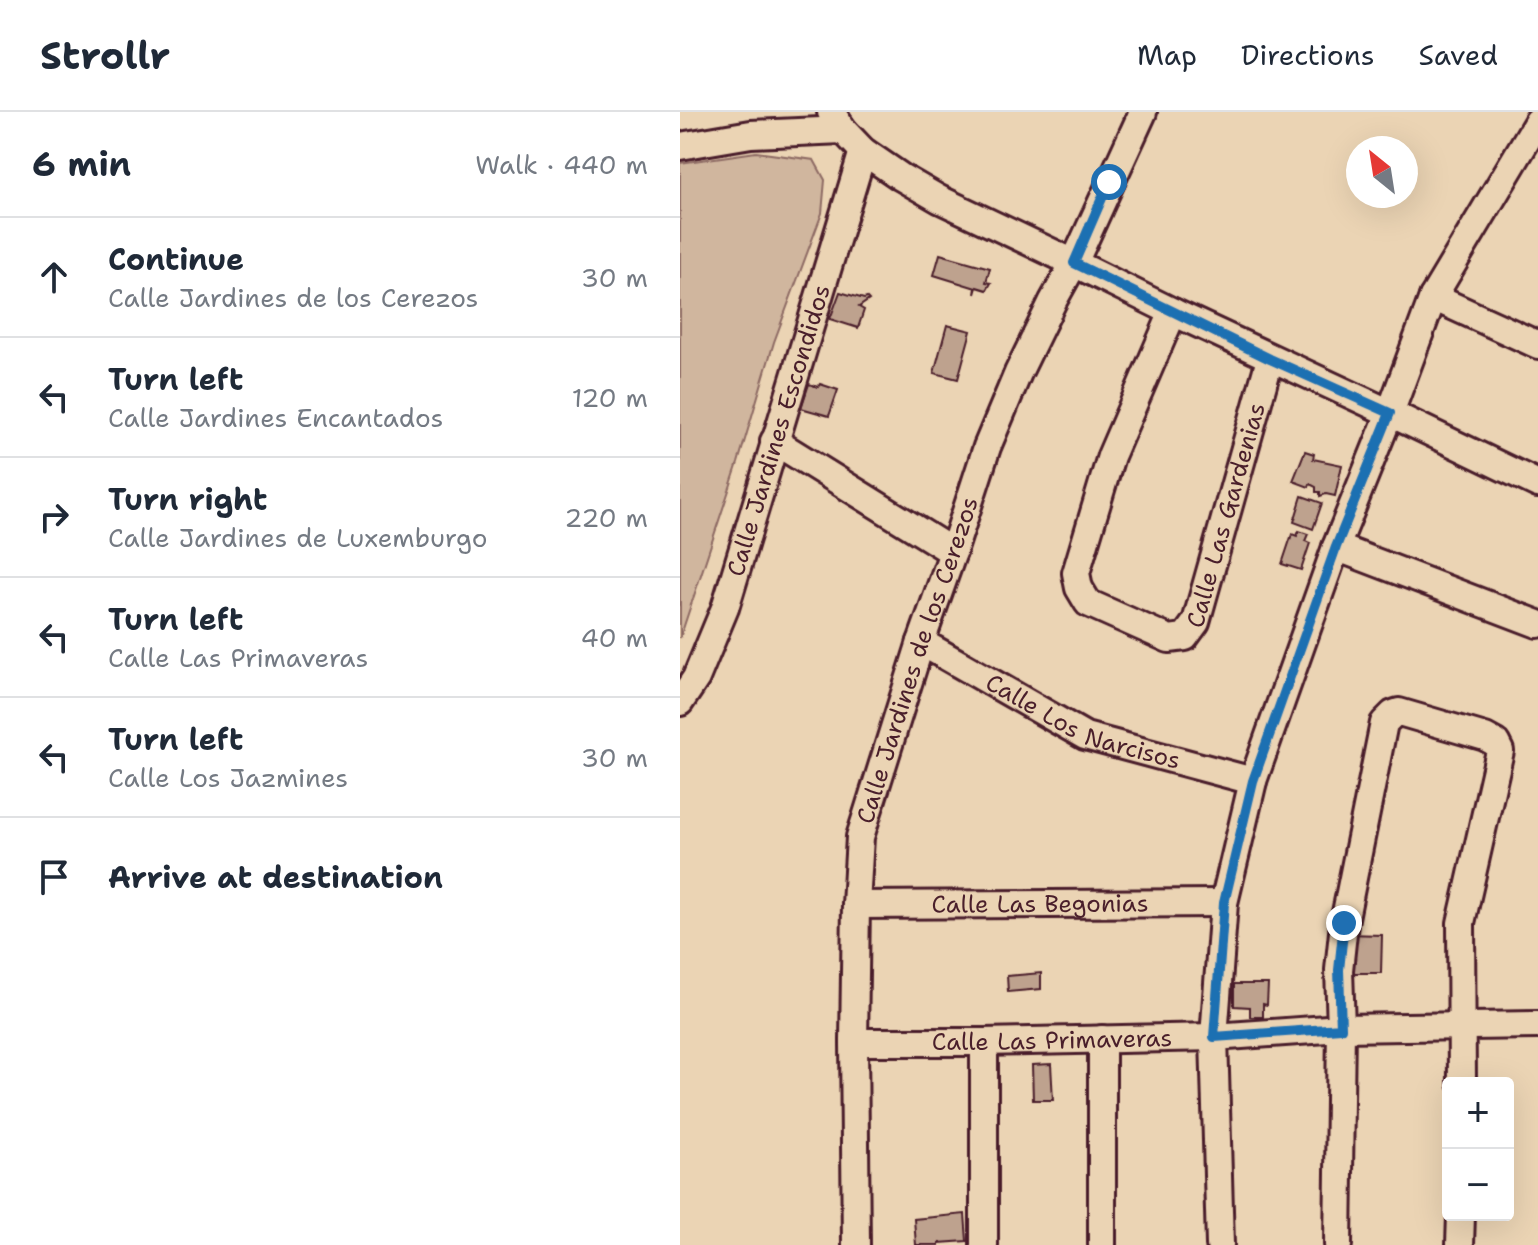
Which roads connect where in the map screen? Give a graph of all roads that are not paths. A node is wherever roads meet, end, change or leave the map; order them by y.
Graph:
1 (1143, 112) edge
2 (837, 121) edge
3 (1538, 121) edge
4 (680, 146) edge
5 (863, 151) junction
6 (1074, 263) junction
7 (1433, 297) junction
8 (1173, 312) junction
9 (1538, 345) edge
10 (1270, 359) junction
11 (1390, 413) junction
12 (774, 441) junction
13 (1538, 484) edge
14 (1336, 547) junction
15 (953, 552) junction
16 (1538, 624) edge
17 (921, 642) junction
18 (680, 702) edge
19 (1253, 781) junction
20 (1224, 903) junction
21 (856, 905) junction
22 (1538, 1025) edge
23 (1463, 1027) junction
24 (1341, 1028) junction
25 (1214, 1037) junction
26 (1102, 1039) junction
27 (854, 1042) junction
28 (984, 1042) junction
29 (1462, 1077) edge
30 (1461, 1221) edge
31 (856, 1245) edge
32 (984, 1245) edge
33 (1102, 1245) edge
34 (1220, 1245) edge
35 (1338, 1245) edge
36 (1460, 1245) edge

1 - 6 street, Calle Jardines de los Cerezos
2 - 4 street
2 - 5 street
3 - 7 street
5 - 6 street
5 - 12 street, Calle Jardines Escondidos
6 - 8 street
6 - 15 street, Calle Jardines de los Cerezos
7 - 9 street
7 - 11 street
8 - 10 street
8 - 10 street, Calle Las Gardenias
10 - 11 street
11 - 13 street
11 - 14 street
12 - 15 street
12 - 18 street, Calle Jardines Escondidos
14 - 16 street
14 - 19 street
15 - 17 street, Calle Jardines de los Cerezos
17 - 19 street, Calle Los Narcisos
17 - 21 street, Calle Jardines de los Cerezos
19 - 20 street
20 - 21 street, Calle Las Begonias
20 - 25 street
21 - 27 street, Calle Jardines de los Cerezos
22 - 23 street, Calle Las Primaveras
23 - 24 street, Calle Las Primaveras
23 - 24 street
23 - 29 street
24 - 25 street, Calle Las Primaveras
24 - 35 street
25 - 26 street, Calle Las Primaveras
25 - 34 street
26 - 28 street, Calle Las Primaveras
26 - 33 street
27 - 28 street, Calle Las Primaveras
27 - 31 street, Calle Jardines de los Cerezos
28 - 32 street
30 - 36 street

